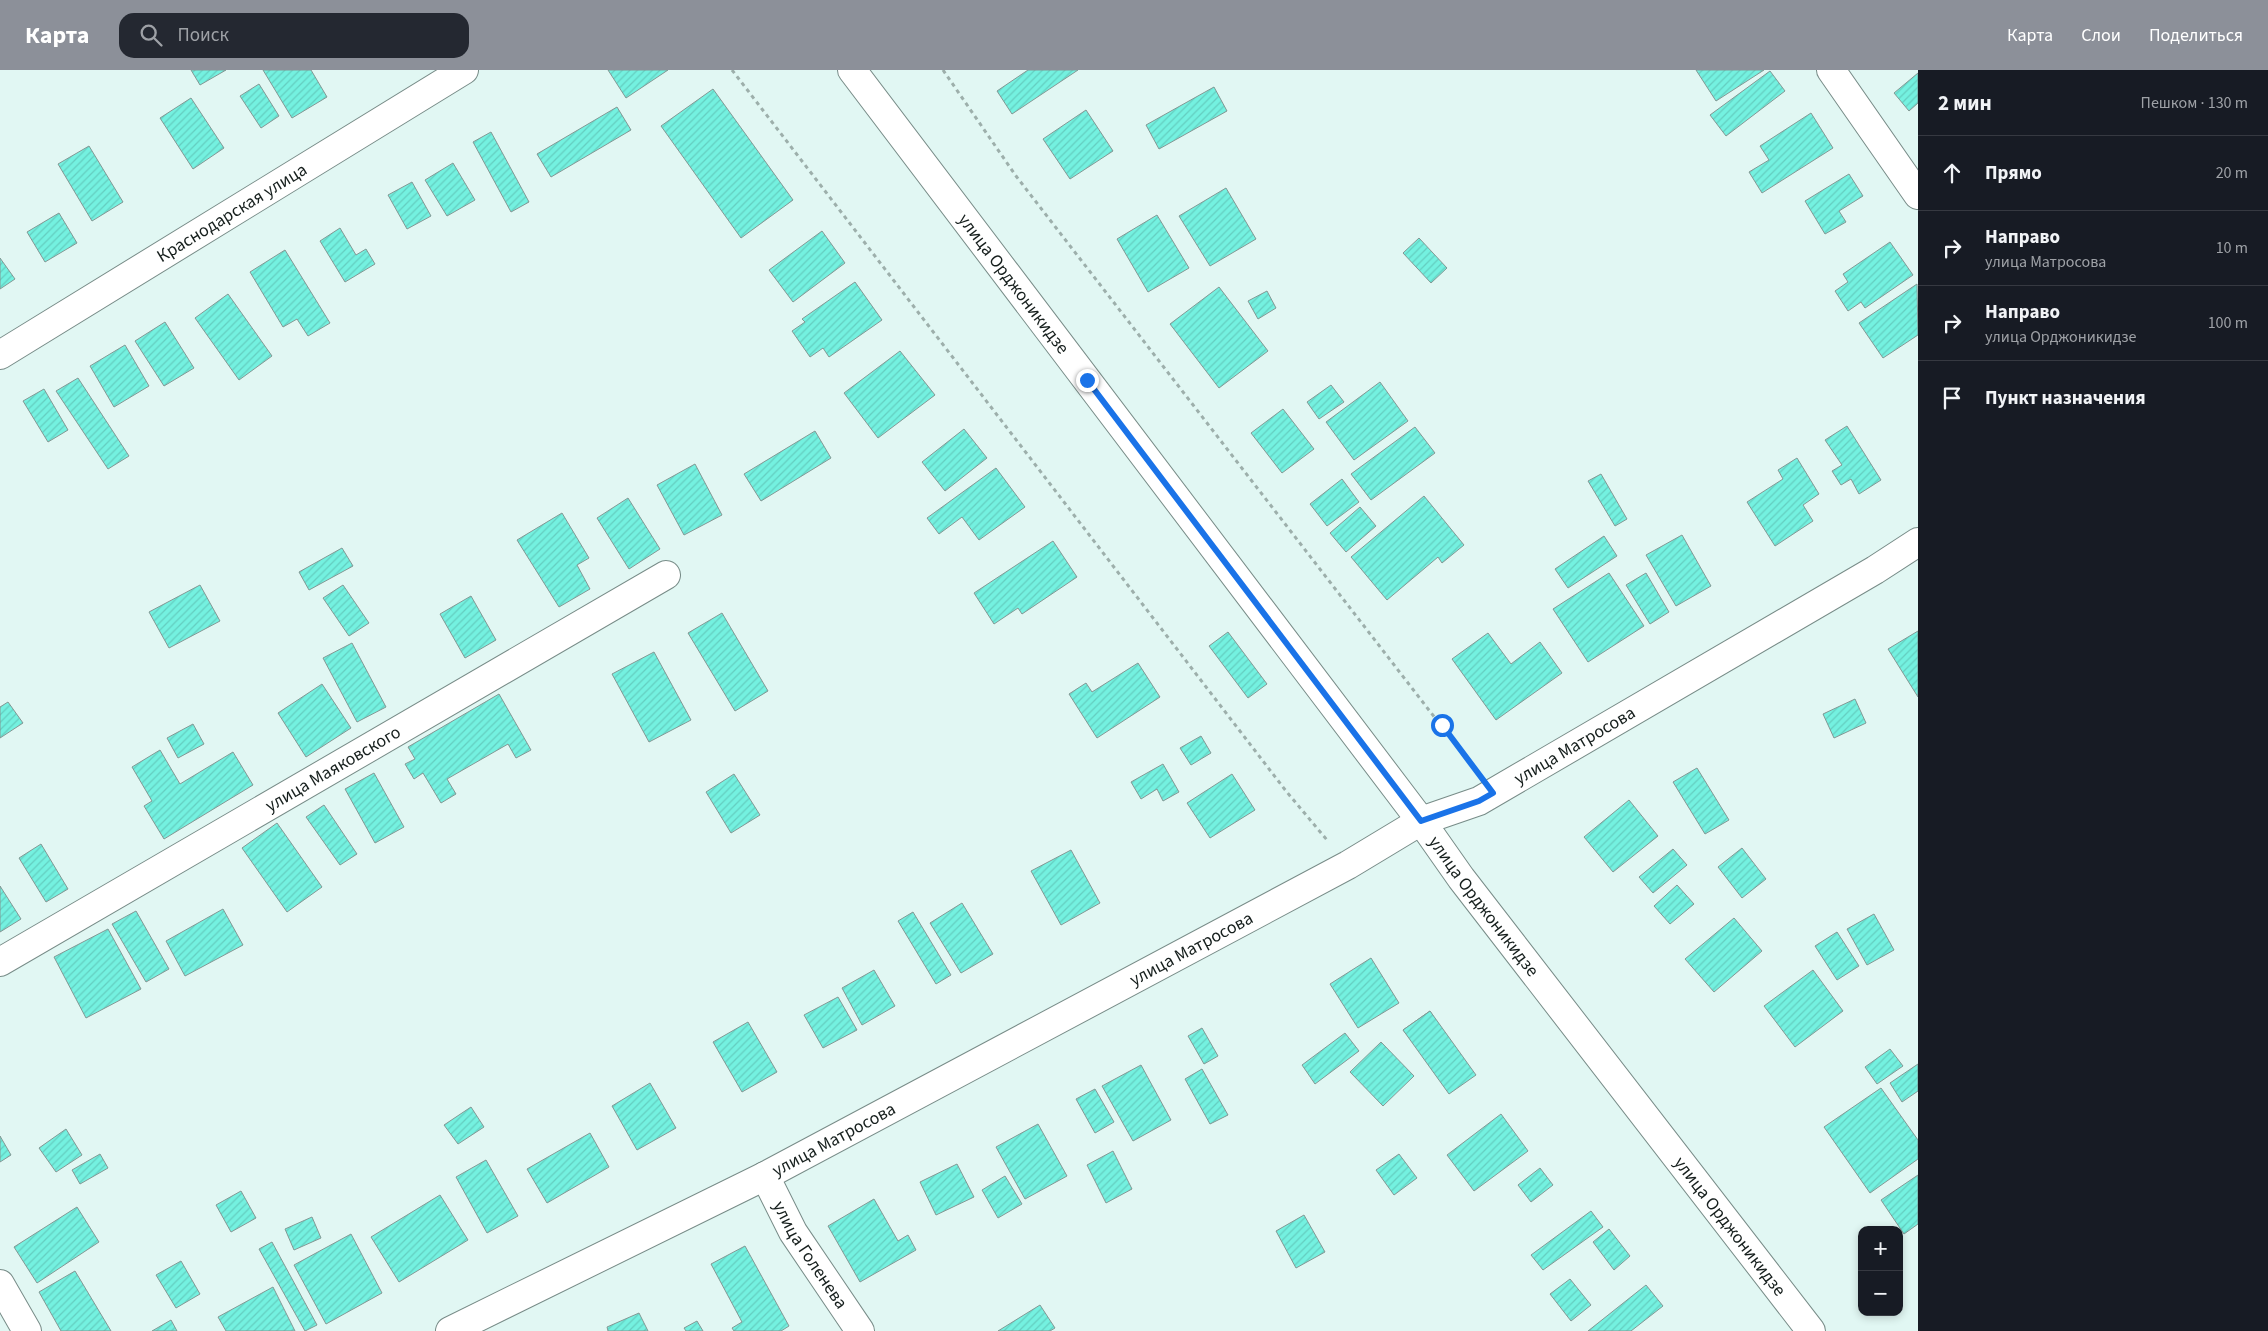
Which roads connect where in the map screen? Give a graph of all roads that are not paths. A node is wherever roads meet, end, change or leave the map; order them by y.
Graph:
1 (464, 70) edge
2 (852, 70) edge
3 (1831, 70) edge
4 (1918, 195) edge
5 (0, 355) edge
6 (1918, 542) edge
7 (666, 575) dead end
8 (1421, 821) junction
9 (0, 962) edge
10 (765, 1176) junction
11 (0, 1284) edge
12 (27, 1331) edge
13 (450, 1331) edge
14 (860, 1331) edge
15 (1811, 1331) edge

1 - 5 street, Краснодарская улица
2 - 8 street, улица Орджоникидзе
3 - 4 street
6 - 8 street, улица Матросова
7 - 9 street, улица Маяковского
8 - 10 street, улица Матросова
8 - 15 street, улица Орджоникидзе
10 - 13 street, улица Матросова
10 - 14 street, улица Голенева
11 - 12 street

